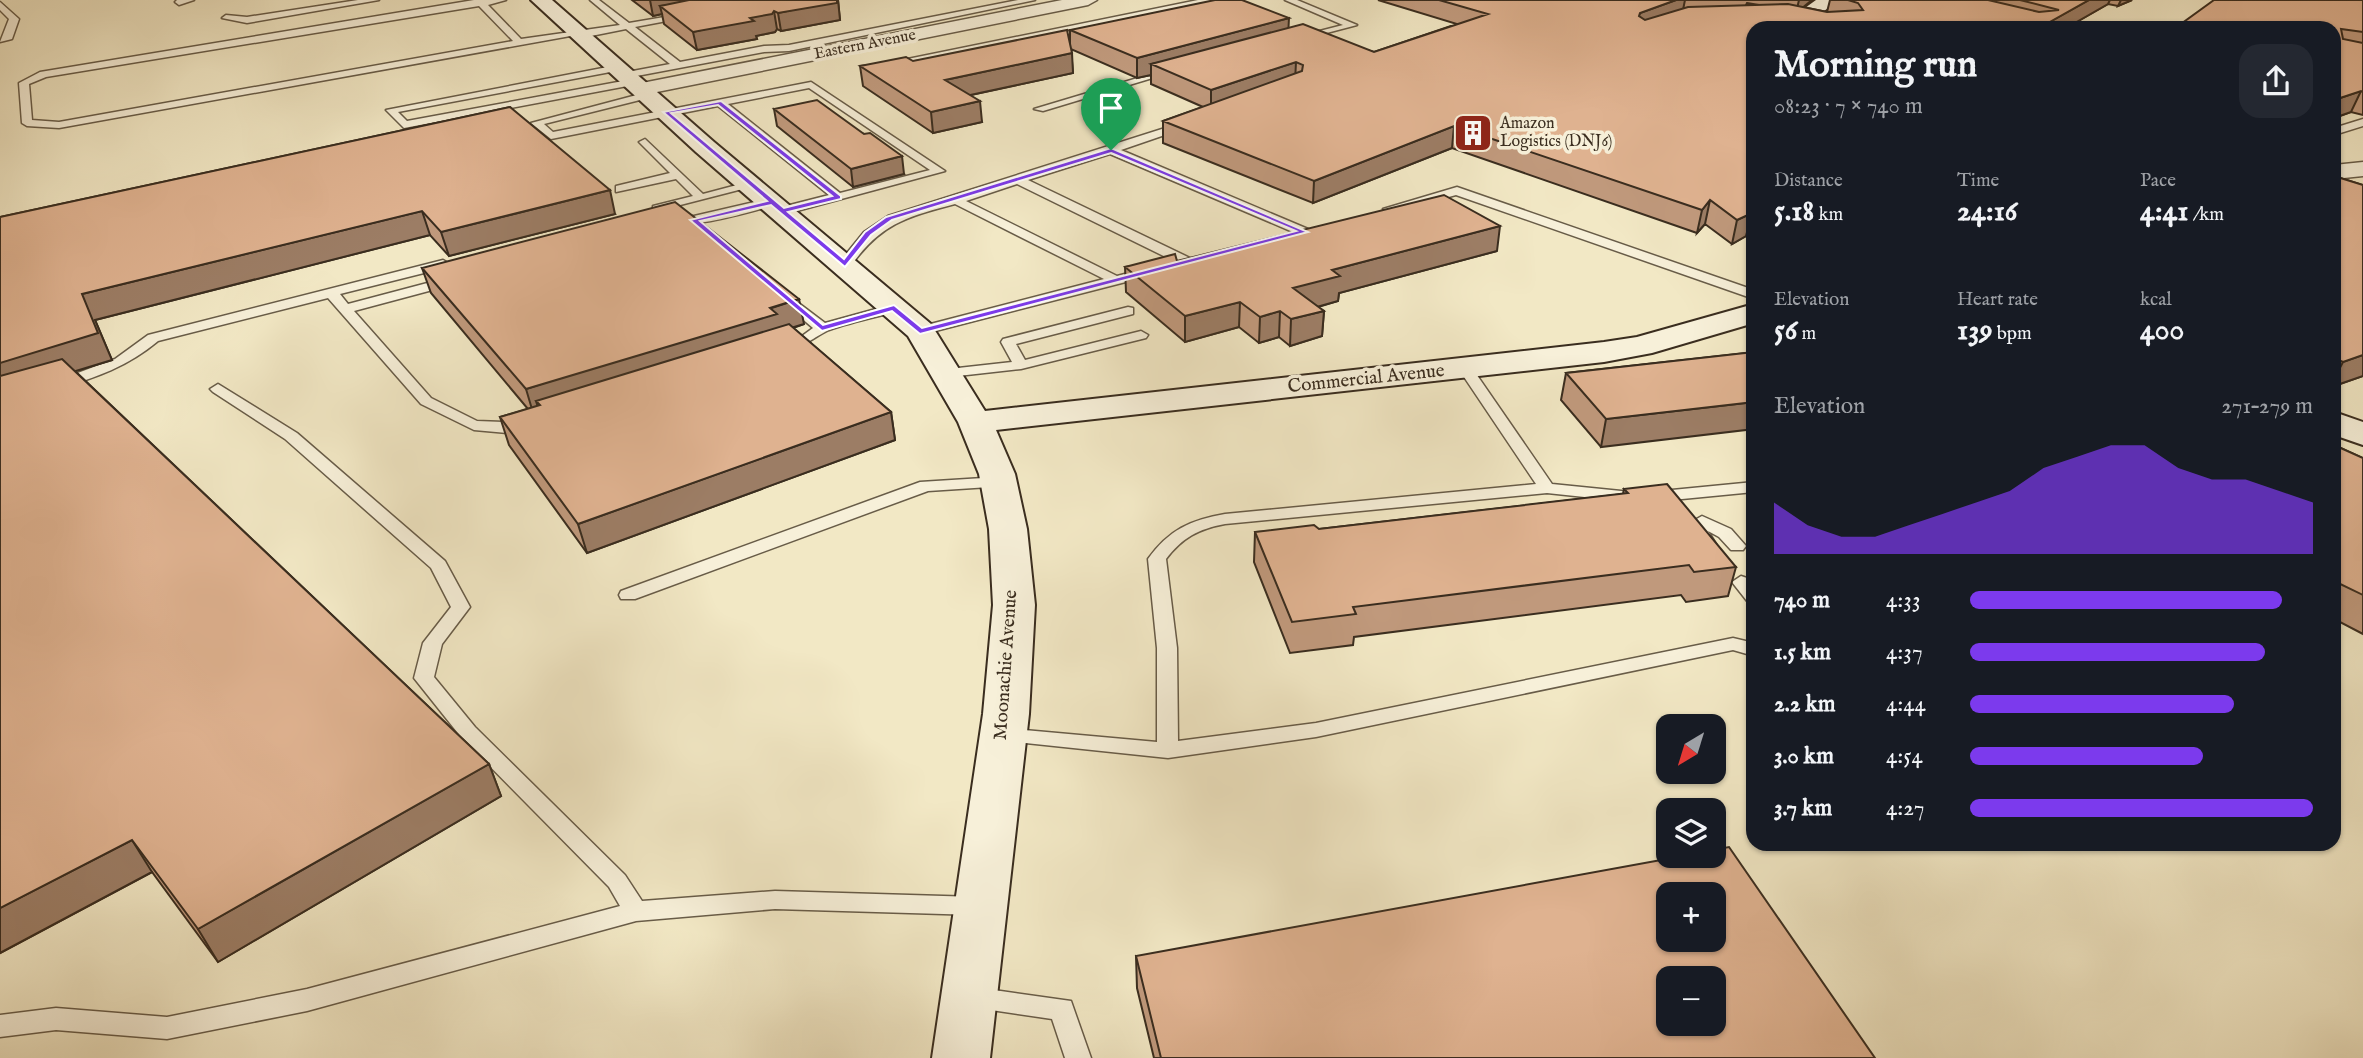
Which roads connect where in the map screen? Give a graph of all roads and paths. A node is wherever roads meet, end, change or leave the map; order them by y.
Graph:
1 (190, 0) edge
2 (375, 0) edge
3 (502, 0) edge
4 (541, 0) edge
5 (594, 0) edge
6 (1031, 0) edge
7 (1088, 0) edge
8 (1211, 0) edge
9 (1289, 0) edge
10 (1830, 0) edge
11 (179, 2) dead end
12 (480, 2) edge
13 (0, 5) edge
14 (697, 13) edge
15 (226, 18) dead end
16 (1796, 19) edge
17 (1819, 21) joint
18 (628, 26) junction
19 (579, 33) junction
20 (0, 38) edge
21 (519, 42) junction
22 (1287, 42) edge
23 (886, 64) edge
24 (679, 66) junction
25 (1183, 68) edge
26 (634, 82) junction
27 (719, 103) junction
28 (1039, 108) dead end
29 (666, 112) junction
30 (2363, 122) edge
31 (1190, 123) edge
32 (2341, 130) edge
33 (645, 142) dead end
34 (1111, 150) junction
35 (2363, 169) edge
36 (2341, 171) edge
37 (678, 175) junction
38 (1018, 180) junction
39 (752, 185) junction
40 (620, 190) dead end
41 (838, 197) junction
42 (701, 198) junction
43 (956, 200) junction
44 (777, 206) junction
45 (648, 211) edge
46 (1373, 214) edge
47 (667, 223) edge
48 (1281, 237) edge
49 (463, 259) edge
50 (845, 264) junction
51 (461, 278) edge
52 (1115, 280) junction
53 (768, 283) edge
54 (330, 292) junction
55 (1746, 292) edge
56 (894, 308) junction
57 (344, 309) junction
58 (1128, 311) dead end
59 (1746, 315) edge
60 (822, 328) junction
61 (920, 331) junction
62 (1142, 335) dead end
63 (766, 351) edge
64 (1021, 365) junction
65 (1465, 368) junction
66 (949, 373) junction
67 (49, 386) edge
68 (218, 389) dead end
69 (545, 420) edge
70 (975, 422) junction
71 (2341, 425) edge
72 (2363, 434) edge
73 (999, 482) junction
74 (1547, 488) junction
75 (1746, 488) edge
76 (1680, 494) junction
77 (1702, 521) junction
78 (1737, 546) dead end
79 (1712, 549) edge
80 (1741, 582) dead end
81 (1746, 588) edge
82 (628, 595) dead end
83 (1746, 648) edge
84 (1003, 735) junction
85 (1168, 750) junction
86 (981, 906) junction
87 (636, 911) junction
88 (969, 997) junction
89 (0, 1026) edge
90 (961, 1058) edge
91 (1078, 1058) edge

1 - 11 lane
2 - 15 lane
3 - 12 lane
4 - 19 main road, Moonachie Avenue
5 - 18 lane
6 - 24 lane
7 - 26 street, Eastern Avenue
8 - 23 lane
9 - 22 lane
10 - 17 main road
12 - 21 lane
12 - 21 lane
13 - 20 lane
14 - 18 lane
16 - 17 lane
18 - 19 lane
18 - 24 lane
19 - 21 lane
19 - 26 main road, Moonachie Avenue
24 - 26 lane
25 - 28 lane
26 - 26 lane
26 - 29 main road, Moonachie Avenue
26 - 29 lane
27 - 29 lane
27 - 41 lane
27 - 41 lane
29 - 39 main road, Moonachie Avenue
30 - 32 lane
31 - 34 lane
33 - 37 lane
34 - 38 lane
34 - 48 lane
35 - 36 street
37 - 40 lane
37 - 42 lane
38 - 43 lane
38 - 52 lane
39 - 42 lane
39 - 44 main road, Moonachie Avenue
41 - 44 lane
42 - 45 lane
43 - 50 lane
43 - 52 lane
44 - 47 lane
44 - 50 main road, Moonachie Avenue
46 - 55 lane
49 - 54 lane
50 - 56 main road, Moonachie Avenue
51 - 57 lane
52 - 61 lane
53 - 60 lane
54 - 57 lane
54 - 67 lane
56 - 60 lane
56 - 61 main road, Moonachie Avenue
57 - 69 lane
58 - 64 lane
59 - 65 main road, Commercial Avenue
60 - 63 lane
61 - 66 main road, Moonachie Avenue
62 - 64 lane
64 - 66 lane
65 - 70 main road, Commercial Avenue
65 - 74 lane
66 - 70 main road, Moonachie Avenue
68 - 87 lane
70 - 73 main road, Moonachie Avenue
71 - 72 main road
73 - 82 lane
73 - 84 main road, Moonachie Avenue
74 - 76 lane
74 - 85 lane
75 - 76 lane
76 - 77 lane
77 - 78 lane
77 - 79 lane
80 - 81 lane
83 - 85 lane
84 - 85 lane
84 - 86 main road, Moonachie Avenue
86 - 87 lane
86 - 88 main road, Moonachie Avenue
87 - 89 lane
88 - 90 main road, Moonachie Avenue
88 - 91 lane

